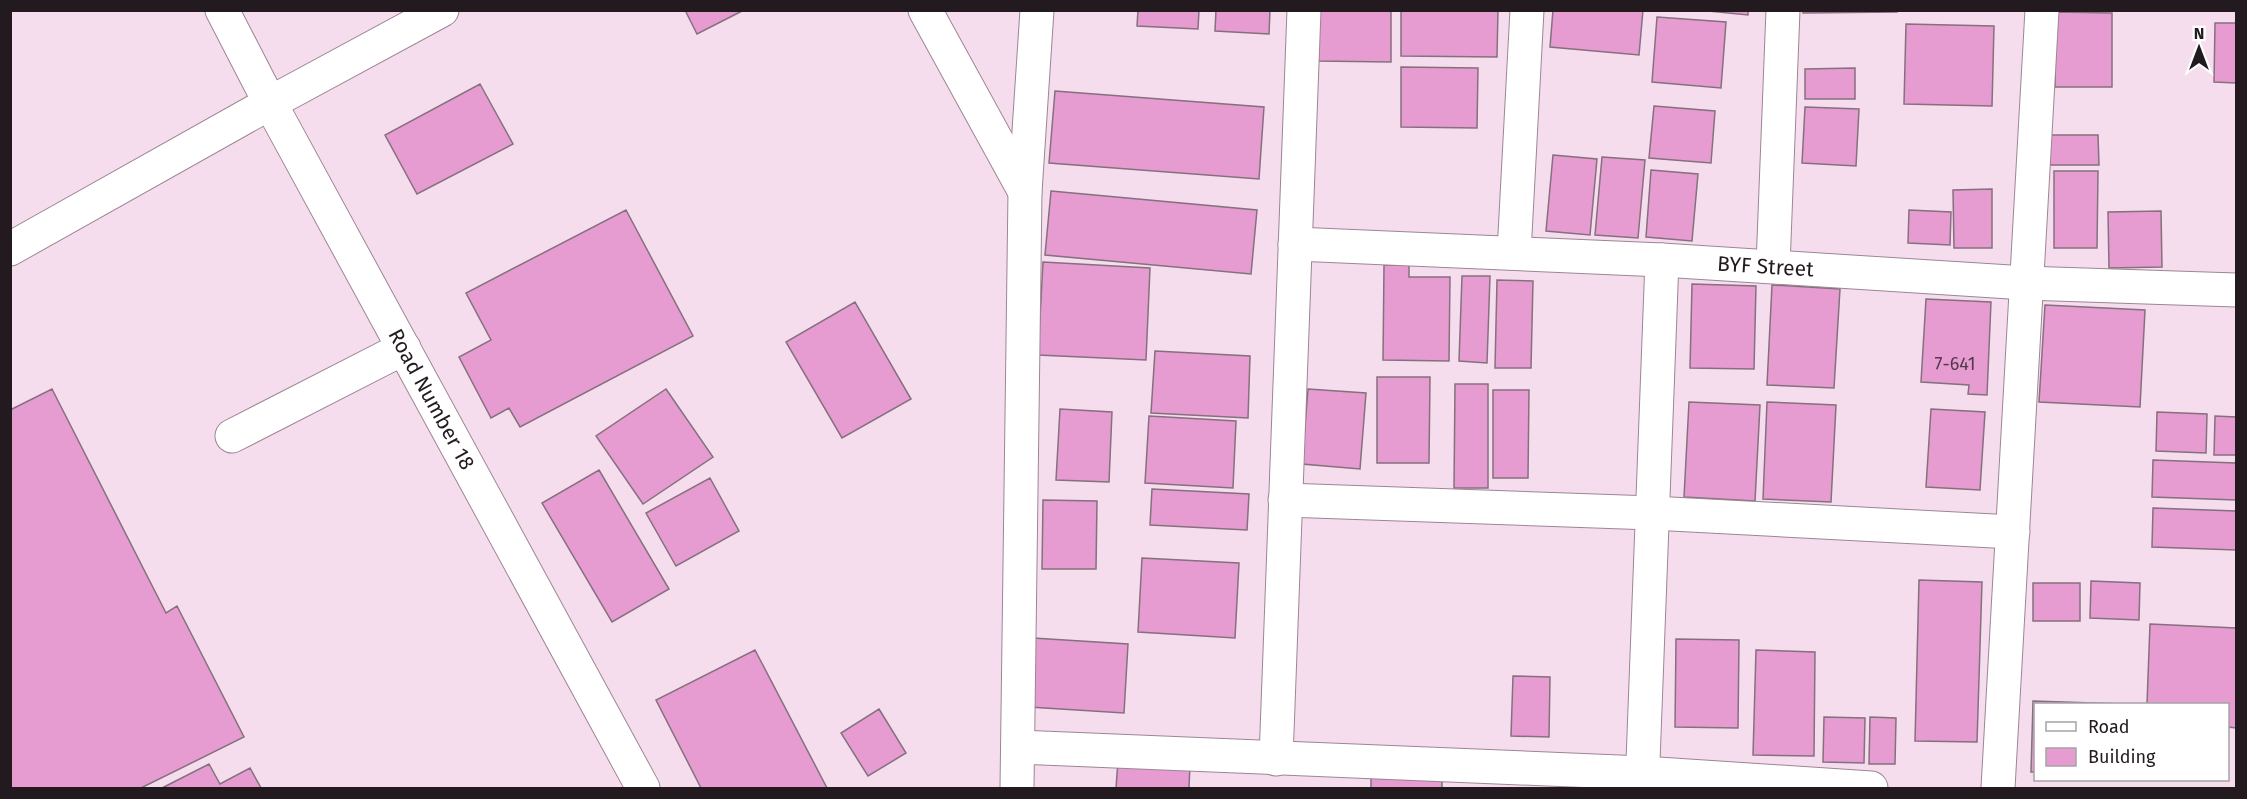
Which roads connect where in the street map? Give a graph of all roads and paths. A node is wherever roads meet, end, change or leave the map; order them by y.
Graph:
1 (222, 10) edge
2 (442, 10) edge
3 (925, 10) edge
4 (1037, 10) edge
5 (1304, 10) edge
6 (1527, 10) edge
7 (1783, 10) edge
8 (2042, 10) edge
9 (270, 103) junction
10 (1025, 192) junction
11 (1295, 244) junction
12 (10, 249) edge
13 (1514, 253) junction
14 (1662, 260) junction
15 (1773, 266) junction
16 (2026, 284) junction
17 (2236, 290) edge
18 (404, 348) junction
19 (232, 436) dead end
20 (1285, 500) junction
21 (1652, 513) junction
22 (2013, 531) junction
23 (1018, 747) junction
24 (1276, 759) junction
25 (1643, 781) edge
26 (643, 789) edge
27 (1017, 789) edge
28 (1871, 789) edge
29 (1998, 789) edge

1 - 9 street, Road Number 18
2 - 9 street
3 - 10 street
4 - 10 street
5 - 11 street
6 - 13 street
7 - 15 street
8 - 16 street
9 - 12 street
9 - 18 street, Road Number 18
10 - 23 street
11 - 13 street, BYF Street
11 - 20 street
13 - 14 street, BYF Street
14 - 15 street, BYF Street
14 - 21 street
15 - 16 street, BYF Street
16 - 17 street, BYF Street
16 - 22 street
18 - 19 street
18 - 26 street, Road Number 18
20 - 21 street
20 - 24 street
21 - 22 street
21 - 25 street
22 - 29 street
23 - 24 street
23 - 27 street
24 - 25 street
25 - 28 street

